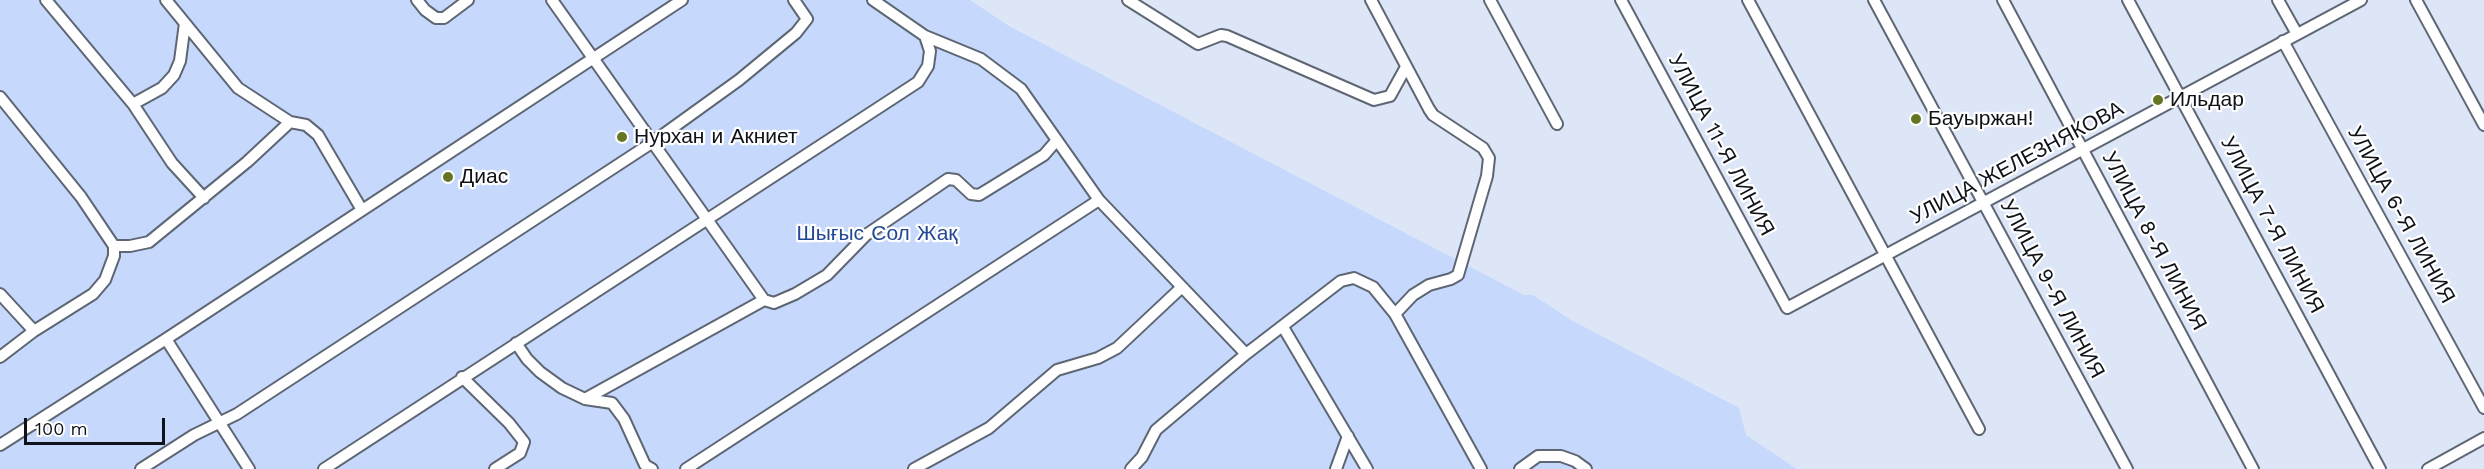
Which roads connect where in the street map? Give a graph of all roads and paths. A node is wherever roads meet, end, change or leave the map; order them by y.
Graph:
1 (46, 0) edge
2 (166, 0) edge
3 (417, 0) edge
4 (468, 0) edge
5 (552, 0) edge
6 (794, 0) edge
7 (873, 0) edge
8 (1128, 0) edge
9 (1371, 0) edge
10 (1490, 0) edge
11 (1621, 0) edge
12 (1748, 0) edge
13 (1874, 0) edge
14 (2003, 0) edge
15 (2128, 0) edge
16 (2278, 0) edge
17 (2361, 0) edge
18 (2416, 0) edge
19 (675, 2) edge
20 (185, 23) junction
21 (2297, 34) junction
22 (925, 36) junction
23 (2283, 41) junction
24 (594, 58) junction
25 (1406, 67) junction
26 (0, 97) edge
27 (2180, 97) junction
28 (133, 104) junction
29 (290, 122) junction
30 (1557, 124) dead end
31 (2484, 125) edge
32 (1057, 140) junction
33 (653, 142) junction
34 (2083, 149) junction
35 (204, 198) junction
36 (1099, 200) junction
37 (1983, 203) junction
38 (362, 210) junction
39 (707, 218) junction
40 (114, 246) junction
41 (1886, 256) junction
42 (1182, 287) junction
43 (0, 294) edge
44 (764, 300) junction
45 (1787, 308) joint
46 (1395, 314) junction
47 (1283, 327) junction
48 (34, 331) junction
49 (166, 339) junction
50 (516, 343) junction
51 (1246, 354) junction
52 (0, 357) edge
53 (462, 377) junction
54 (585, 399) junction
55 (2484, 408) edge
56 (219, 422) junction
57 (1979, 429) dead end
58 (1348, 436) junction
59 (2484, 438) edge
60 (0, 445) edge
61 (141, 469) edge
62 (249, 469) edge
63 (324, 469) edge
64 (495, 469) edge
65 (652, 469) edge
66 (686, 469) edge
67 (914, 469) edge
68 (1131, 469) edge
69 (1336, 469) edge
70 (1367, 469) edge
71 (1481, 469) edge
72 (1520, 469) edge
73 (1586, 469) edge
74 (2127, 469) edge
75 (2253, 469) edge
76 (2380, 469) edge
77 (2428, 469) edge

1 - 28 street
2 - 20 street
3 - 4 street
5 - 24 street
6 - 33 street
7 - 22 street
8 - 25 street
9 - 25 street
10 - 30 street
11 - 45 street, УЛИЦА 11-Я ЛИНИЯ
12 - 41 street
13 - 37 street, УЛИЦА 9-Я ЛИНИЯ
14 - 34 street, УЛИЦА 8-Я ЛИНИЯ
15 - 27 street, УЛИЦА 7-Я ЛИНИЯ
16 - 21 street
17 - 21 street, УЛИЦА ЖЕЛЕЗНЯКОВА
18 - 31 street
19 - 24 street
20 - 28 street
20 - 29 street
21 - 23 street, УЛИЦА ЖЕЛЕЗНЯКОВА
22 - 32 street
22 - 39 street
23 - 27 street, УЛИЦА ЖЕЛЕЗНЯКОВА
23 - 55 street, УЛИЦА 6-Я ЛИНИЯ
24 - 33 street
24 - 38 street
25 - 46 street
26 - 40 street
27 - 34 street, УЛИЦА ЖЕЛЕЗНЯКОВА
27 - 76 street, УЛИЦА 7-Я ЛИНИЯ
28 - 35 street
29 - 35 street
29 - 38 street
32 - 36 street
32 - 44 street
33 - 39 street
33 - 56 street
34 - 37 street, УЛИЦА ЖЕЛЕЗНЯКОВА
34 - 75 street, УЛИЦА 8-Я ЛИНИЯ
35 - 40 street
36 - 42 street
36 - 66 street
37 - 41 street, УЛИЦА ЖЕЛЕЗНЯКОВА
37 - 74 street, УЛИЦА 9-Я ЛИНИЯ
38 - 49 street
39 - 44 street
39 - 50 street
40 - 48 street
41 - 45 street, УЛИЦА ЖЕЛЕЗНЯКОВА
41 - 57 street
42 - 51 street
42 - 67 street
43 - 48 street
44 - 54 street
46 - 47 street
46 - 71 street
47 - 51 street
47 - 58 street
48 - 52 street
49 - 56 street
49 - 60 street
50 - 53 street
50 - 54 street
51 - 68 street
53 - 63 street
53 - 64 street
54 - 65 street
56 - 61 street
56 - 62 street
58 - 69 street
58 - 70 street
59 - 77 street
72 - 73 street

